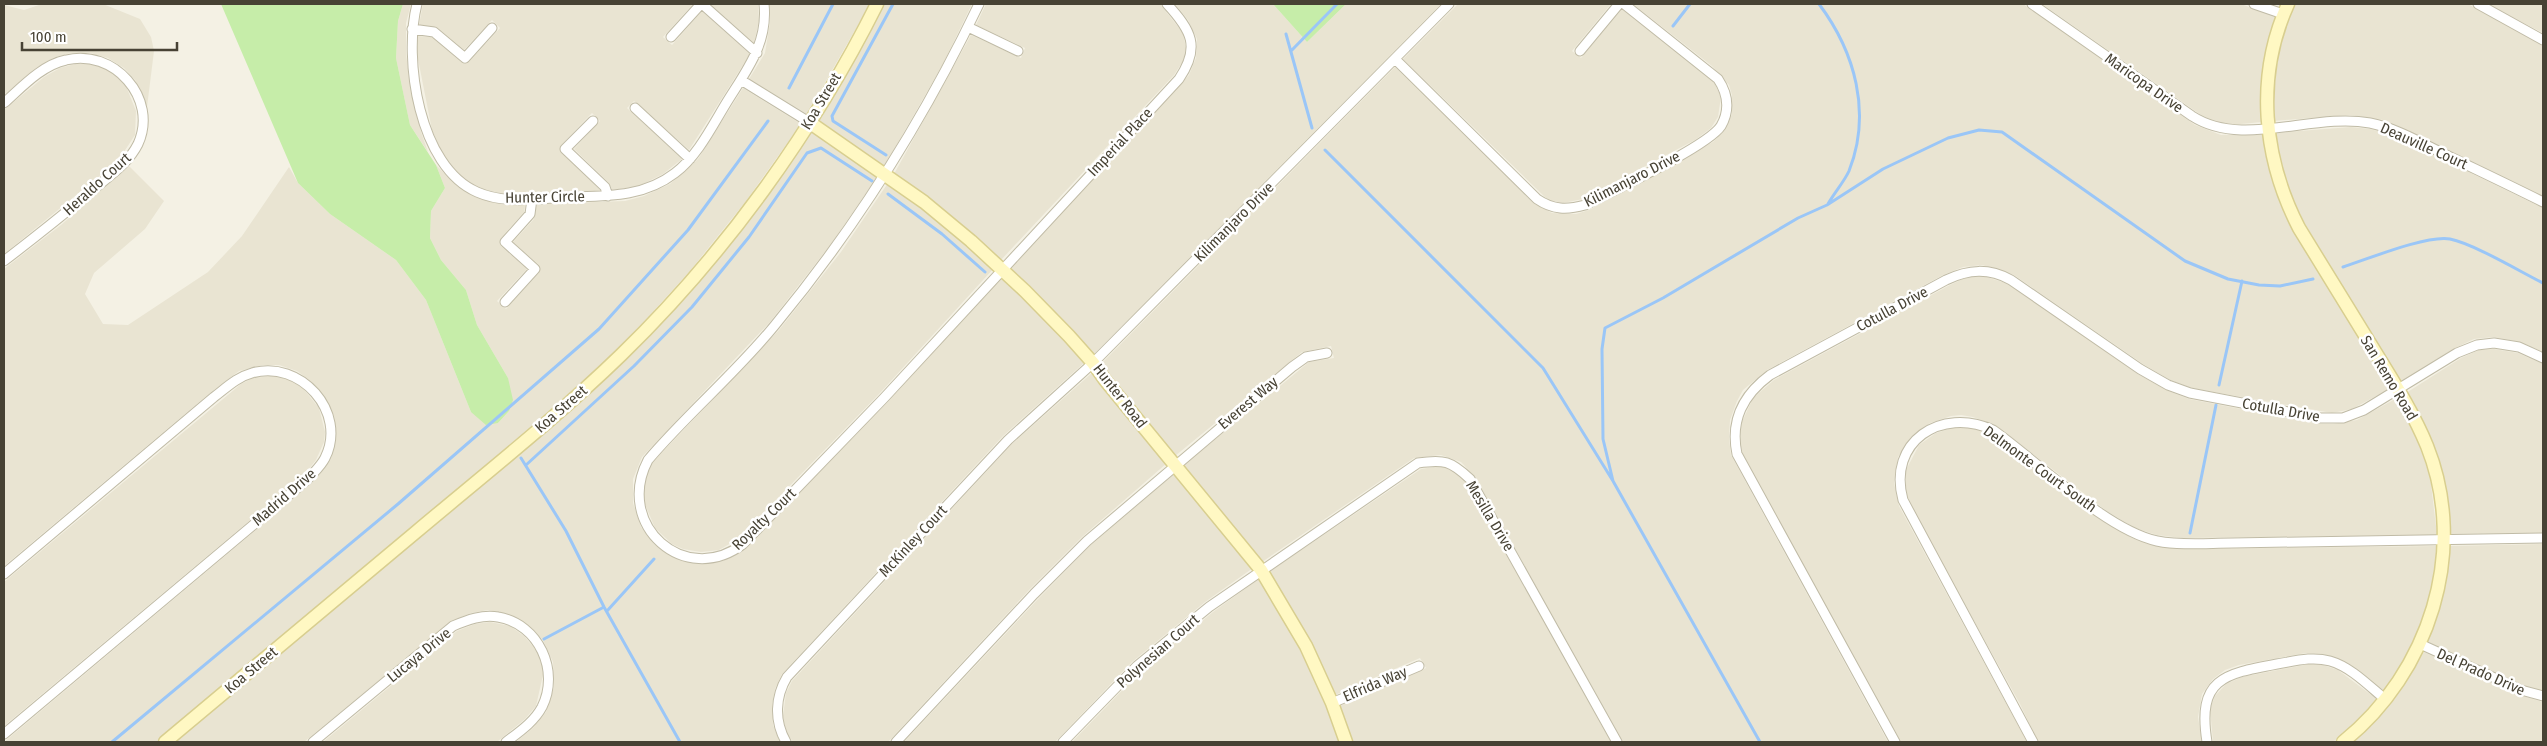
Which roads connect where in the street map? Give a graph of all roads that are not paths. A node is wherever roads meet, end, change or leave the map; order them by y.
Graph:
1 (417, 4) edge
2 (701, 4) edge
3 (764, 4) edge
4 (877, 4) edge
5 (979, 4) edge
6 (1167, 4) edge
7 (1449, 4) edge
8 (1619, 4) edge
9 (1624, 4) edge
10 (2032, 4) edge
11 (2254, 4) edge
12 (2478, 4) edge
13 (2286, 9) edge
14 (968, 27) junction
15 (492, 28) dead end
16 (412, 29) junction
17 (671, 37) dead end
18 (2543, 40) edge
19 (1018, 51) dead end
20 (1580, 51) dead end
21 (757, 53) junction
22 (1395, 59) junction
23 (741, 80) junction
24 (4, 103) edge
25 (635, 108) dead end
26 (593, 121) dead end
27 (809, 122) junction
28 (2268, 128) junction
29 (690, 159) junction
30 (886, 175) junction
31 (608, 196) junction
32 (532, 199) junction
33 (2543, 202) edge
34 (4, 261) edge
35 (1002, 268) junction
36 (505, 302) dead end
37 (1327, 353) dead end
38 (2543, 358) edge
39 (1094, 363) junction
40 (2398, 391) junction
41 (1175, 464) junction
42 (2543, 538) edge
43 (2443, 540) junction
44 (1261, 570) junction
45 (4, 574) edge
46 (2420, 644) junction
47 (1419, 666) dead end
48 (2543, 696) edge
49 (2386, 700) junction
50 (1332, 703) junction
51 (4, 734) edge
52 (165, 742) edge
53 (313, 742) edge
54 (506, 742) edge
55 (786, 742) edge
56 (896, 742) edge
57 (1063, 742) edge
58 (1346, 742) edge
59 (1617, 742) edge
60 (1895, 742) edge
61 (2033, 742) edge
62 (2207, 742) edge
63 (2343, 742) edge

1 - 16 street, Hunter Circle
2 - 17 street
2 - 21 street
3 - 21 street, Hunter Circle
4 - 27 street, Koa Street
5 - 14 street
6 - 35 street, Imperial Place
7 - 22 street, Kilimanjaro Drive
8 - 20 street
9 - 22 street, Kilimanjaro Drive
10 - 28 street, Maricopa Drive
11 - 13 street
12 - 18 street
13 - 28 street, San Remo Road
14 - 19 street
14 - 30 street
15 - 16 street
16 - 32 street, Hunter Circle
21 - 23 street, Hunter Circle
22 - 39 street, Kilimanjaro Drive
23 - 27 street
23 - 29 street, Hunter Circle
24 - 34 street, Heraldo Court
25 - 29 street
26 - 31 street
27 - 30 street, Hunter Road
27 - 52 street, Koa Street
28 - 33 street, Deauville Court
28 - 40 street, San Remo Road
29 - 31 street, Hunter Circle
30 - 35 street, Hunter Road
30 - 35 street, Royalty Court
31 - 32 street, Hunter Circle
32 - 36 street
35 - 39 street, Hunter Road
37 - 41 street, Everest Way
38 - 40 street, Cotulla Drive
39 - 41 street, Hunter Road
39 - 55 street, McKinley Court
40 - 43 street, San Remo Road
40 - 60 street, Cotulla Drive
41 - 44 street, Hunter Road
41 - 56 street
42 - 43 street, Delmonte Court South
43 - 46 street, San Remo Road
43 - 61 street, Delmonte Court South
44 - 50 street, Hunter Road
44 - 57 street, Polynesian Court
44 - 59 street, Mesilla Drive
45 - 51 street, Madrid Drive
46 - 48 street, Del Prado Drive
46 - 49 street, San Remo Road
47 - 50 street, Elfrida Way
49 - 62 street
49 - 63 street, San Remo Road
50 - 58 street, Hunter Road
53 - 54 street, Lucaya Drive

